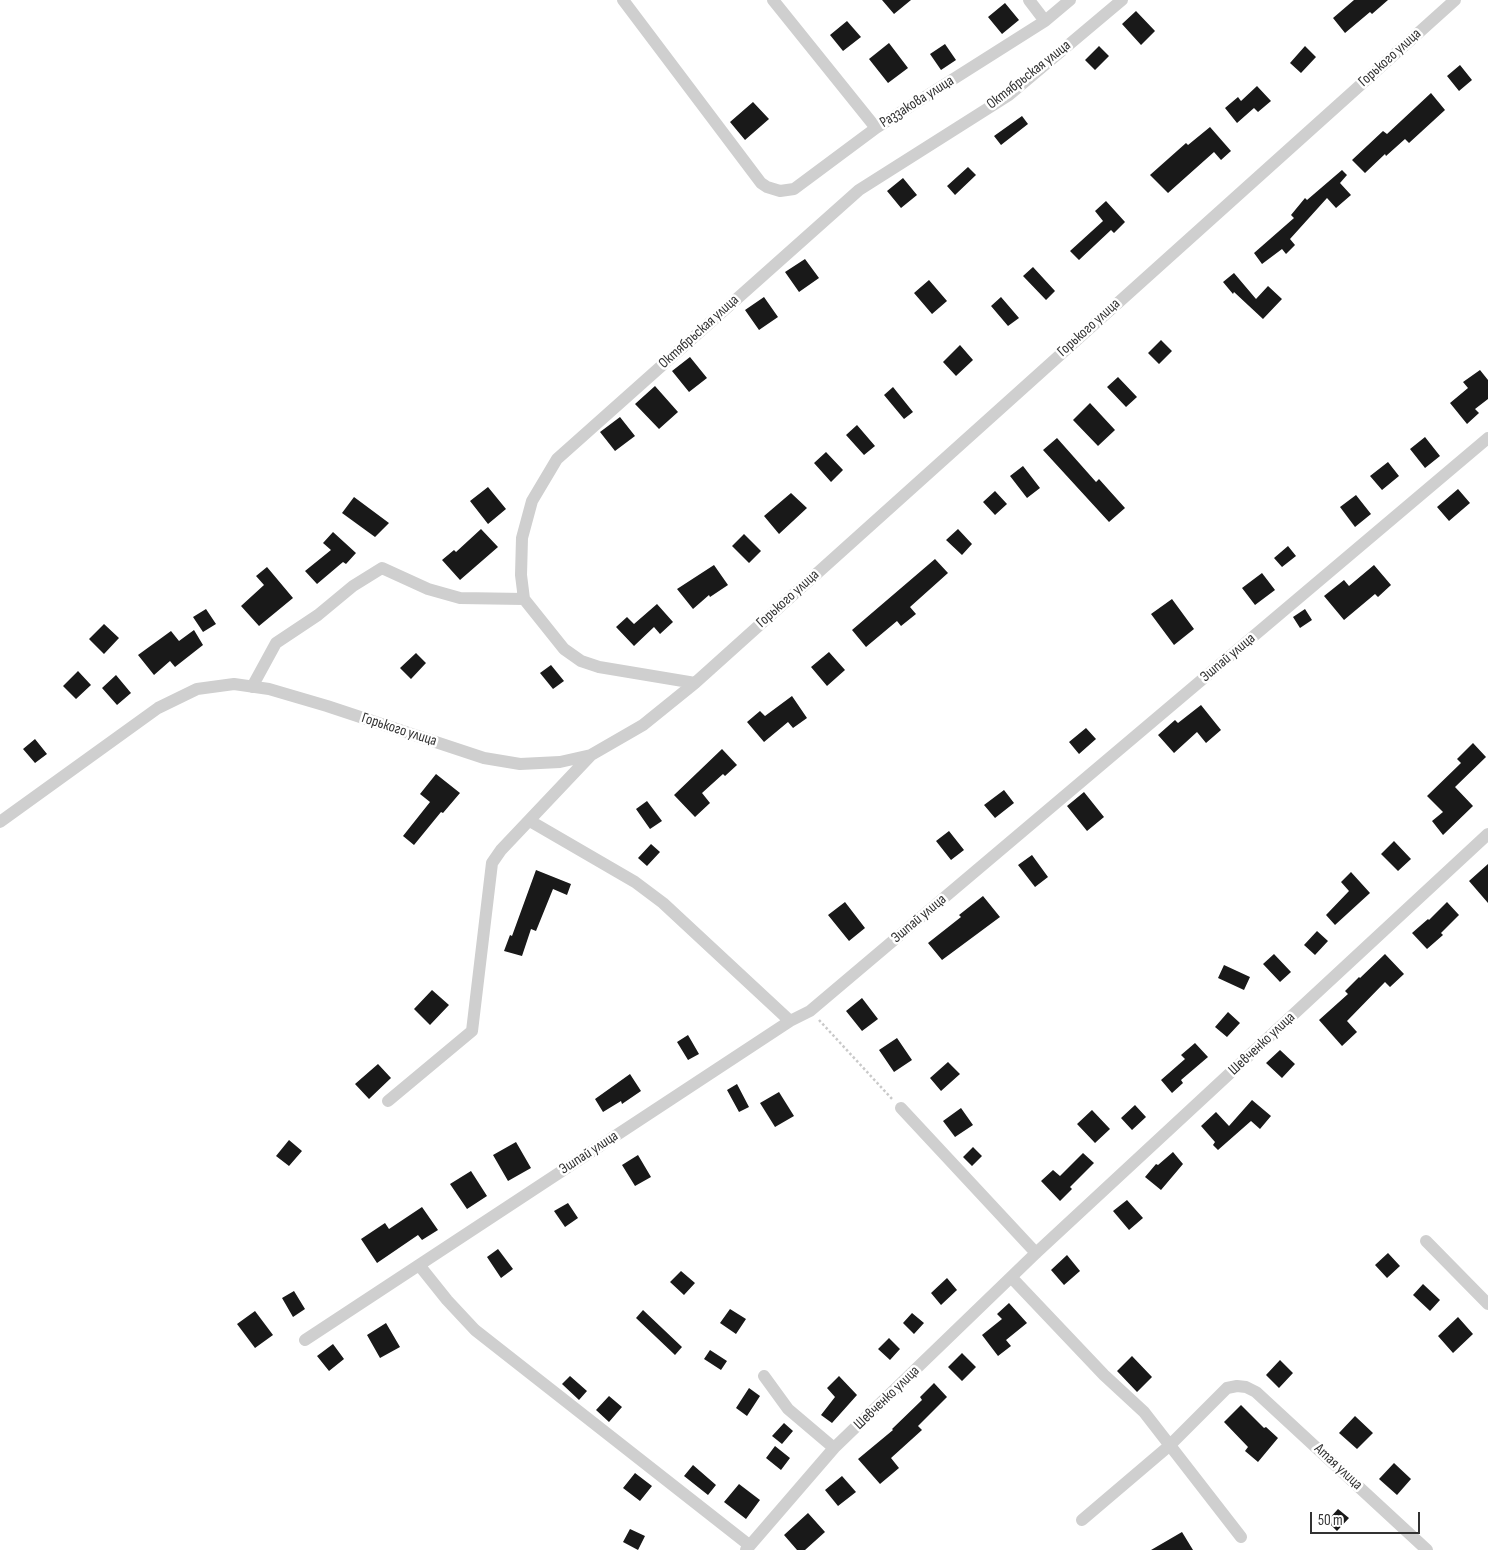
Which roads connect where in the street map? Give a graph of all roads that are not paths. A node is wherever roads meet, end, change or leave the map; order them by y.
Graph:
1 (623, 0) edge
2 (774, 0) edge
3 (1029, 0) edge
4 (1070, 0) edge
5 (1122, 0) edge
6 (1455, 0) edge
7 (1046, 21) junction
8 (876, 128) junction
9 (1488, 438) edge
10 (524, 599) junction
11 (695, 683) junction
12 (252, 687) junction
13 (590, 755) junction
14 (530, 820) junction
15 (0, 822) edge
16 (1488, 834) edge
17 (790, 1021) junction
18 (388, 1101) dead end
19 (901, 1108) road end
20 (1426, 1241) dead end
21 (1036, 1253) junction
22 (419, 1265) junction
23 (1012, 1278) junction
24 (1488, 1304) edge
25 (305, 1340) dead end
26 (764, 1376) dead end
27 (1169, 1446) junction
28 (834, 1448) junction
29 (1082, 1520) dead end
30 (1241, 1536) dead end
31 (747, 1548) edge
32 (1427, 1550) edge

1 - 8 street
2 - 8 street, Раззакова улица
3 - 7 street
4 - 7 street, Раззакова улица
5 - 10 street, Октябрьская улица
6 - 11 street, Горького улица
7 - 8 street, Раззакова улица
9 - 17 street, Эшпай улица
10 - 11 street
10 - 12 street
11 - 13 street, Горького улица
12 - 13 street, Горького улица
12 - 15 street, Горького улица
13 - 14 street
14 - 17 street
14 - 18 street
16 - 21 street, Шевченко улица
17 - 22 street, Эшпай улица
19 - 21 street
20 - 24 street
21 - 23 street, Шевченко улица
22 - 25 street, Эшпай улица
22 - 31 street
23 - 27 street
23 - 28 street, Шевченко улица
26 - 28 street
27 - 29 street
27 - 30 street
27 - 32 street, Атая улица
28 - 31 street, Шевченко улица

